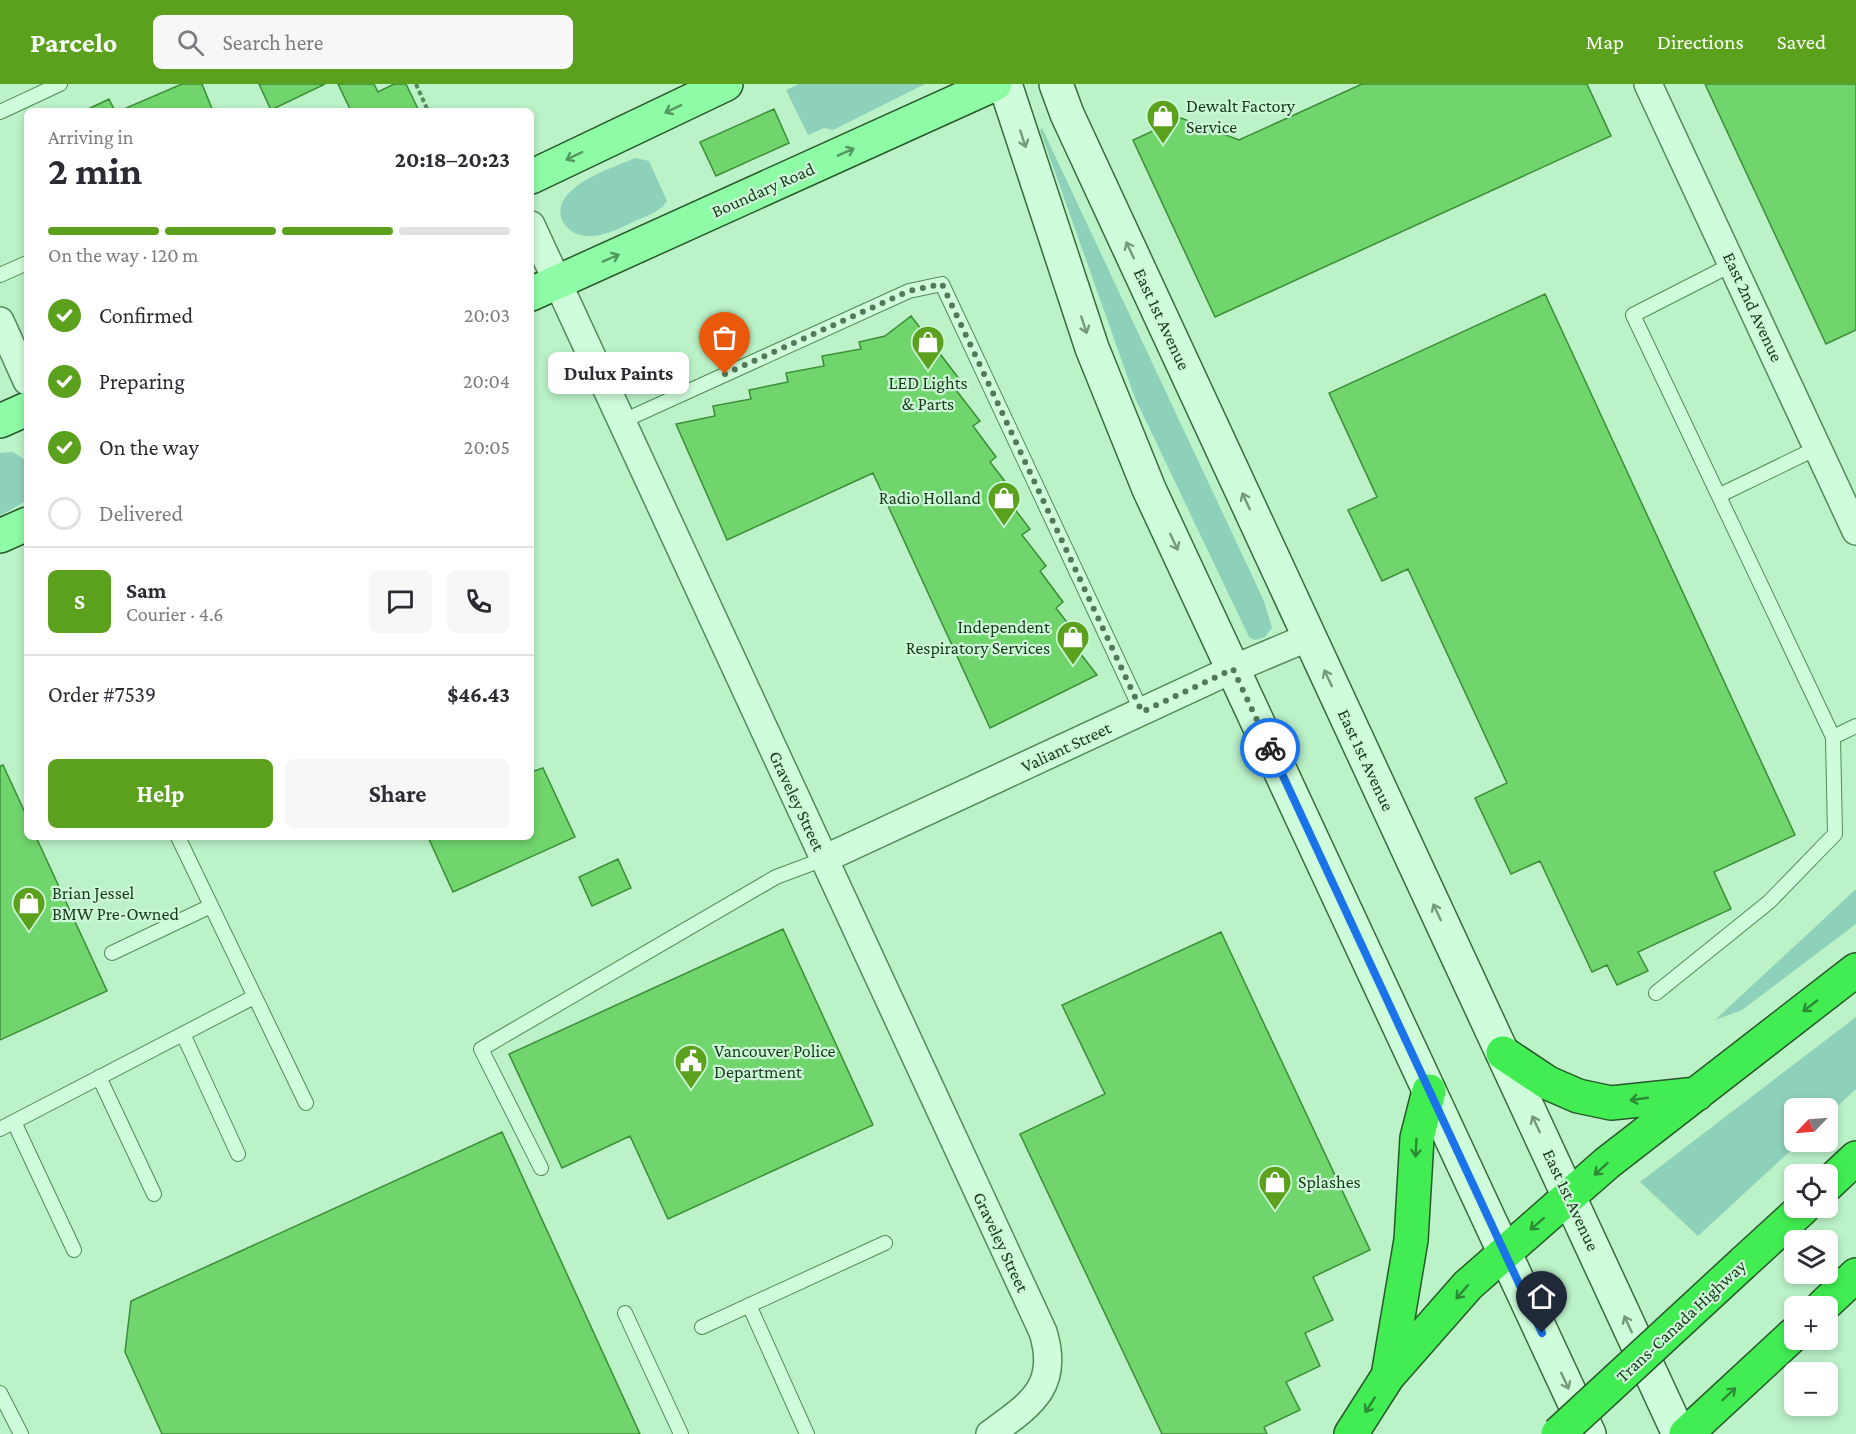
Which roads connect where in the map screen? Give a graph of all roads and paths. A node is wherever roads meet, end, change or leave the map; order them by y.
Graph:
1 (60, 84) edge
2 (416, 84) edge
3 (726, 84) edge
4 (995, 84) edge
5 (1005, 84) edge
6 (1056, 84) edge
7 (1648, 84) edge
8 (427, 108) edge
9 (0, 112) edge
10 (534, 176) edge
11 (534, 240) edge
12 (24, 264) edge
13 (1733, 264) junction
14 (0, 275) edge
15 (544, 288) edge
16 (0, 321) edge
17 (24, 374) edge
18 (24, 410) edge
19 (0, 421) edge
20 (623, 421) junction
21 (1819, 447) junction
22 (1720, 495) junction
23 (24, 525) edge
24 (1856, 531) edge
25 (0, 536) edge
26 (1309, 637) junction
27 (1233, 669) junction
28 (1142, 712) junction
29 (1856, 726) edge
30 (1833, 737) junction
31 (179, 840) edge
32 (824, 859) junction
33 (211, 906) junction
34 (112, 952) dead end
35 (1856, 970) edge
36 (1656, 993) dead end
37 (254, 997) junction
38 (183, 1034) junction
39 (1503, 1053) junction
40 (99, 1077) junction
41 (1429, 1091) junction
42 (1697, 1094) junction
43 (306, 1103) dead end
44 (14, 1122) junction
45 (0, 1129) edge
46 (238, 1154) dead end
47 (1856, 1158) edge
48 (541, 1168) dead end
49 (1838, 1175) edge
50 (154, 1194) dead end
51 (1569, 1196) junction
52 (1792, 1218) edge
53 (885, 1242) dead end
54 (74, 1250) dead end
55 (1504, 1252) junction
56 (1856, 1275) edge
57 (1834, 1296) edge
58 (749, 1305) junction
59 (625, 1313) dead end
60 (702, 1327) dead end
61 (1784, 1344) edge
62 (1388, 1376) junction
63 (0, 1393) edge
64 (21, 1434) edge
65 (681, 1434) edge
66 (807, 1434) edge
67 (990, 1434) edge
68 (1351, 1434) edge
69 (1558, 1434) edge
70 (1589, 1434) edge
71 (1679, 1434) edge
72 (1686, 1434) edge

1 - 9 lane
2 - 8 path
3 -> 10 main road
15 -> 4 main road, Boundary Road
5 -> 27 main road
26 -> 6 main road, East 1st Avenue
7 - 13 street, East 2nd Avenue
11 - 15 street, Graveley Street
12 - 14 lane
13 - 21 street, East 2nd Avenue
13 - 22 lane
15 - 20 street, Graveley Street
16 - 17 street
18 - 19 main road
20 - 28 lane
20 - 32 street, Graveley Street
21 - 22 lane
21 - 24 street, East 2nd Avenue
22 - 30 lane
23 - 25 main road
26 - 27 street, Valiant Street
39 -> 26 main road, East 1st Avenue
27 - 28 street, Valiant Street
27 - 41 main road
28 - 32 street, Valiant Street
29 - 30 lane
30 - 36 lane
31 - 33 lane
32 - 48 lane
32 - 67 street, Graveley Street
33 - 34 lane
33 - 37 lane
35 -> 42 highway
37 - 38 lane
37 - 43 lane
38 - 40 lane
38 - 46 lane
42 -> 39 highway
51 -> 39 main road, East 1st Avenue
40 - 44 lane
40 - 50 lane
41 - 55 main road
41 -> 62 highway
42 -> 51 highway
44 - 45 lane
44 - 54 lane
47 - 49 highway
51 -> 55 highway
71 -> 51 main road, East 1st Avenue
52 - 69 highway, Trans-Canada Highway, bridge
53 - 58 lane
55 -> 62 highway
55 -> 70 main road
56 - 57 highway
58 - 60 lane
58 - 66 lane
59 - 65 lane
72 -> 61 highway
62 -> 68 highway
63 - 64 lane

